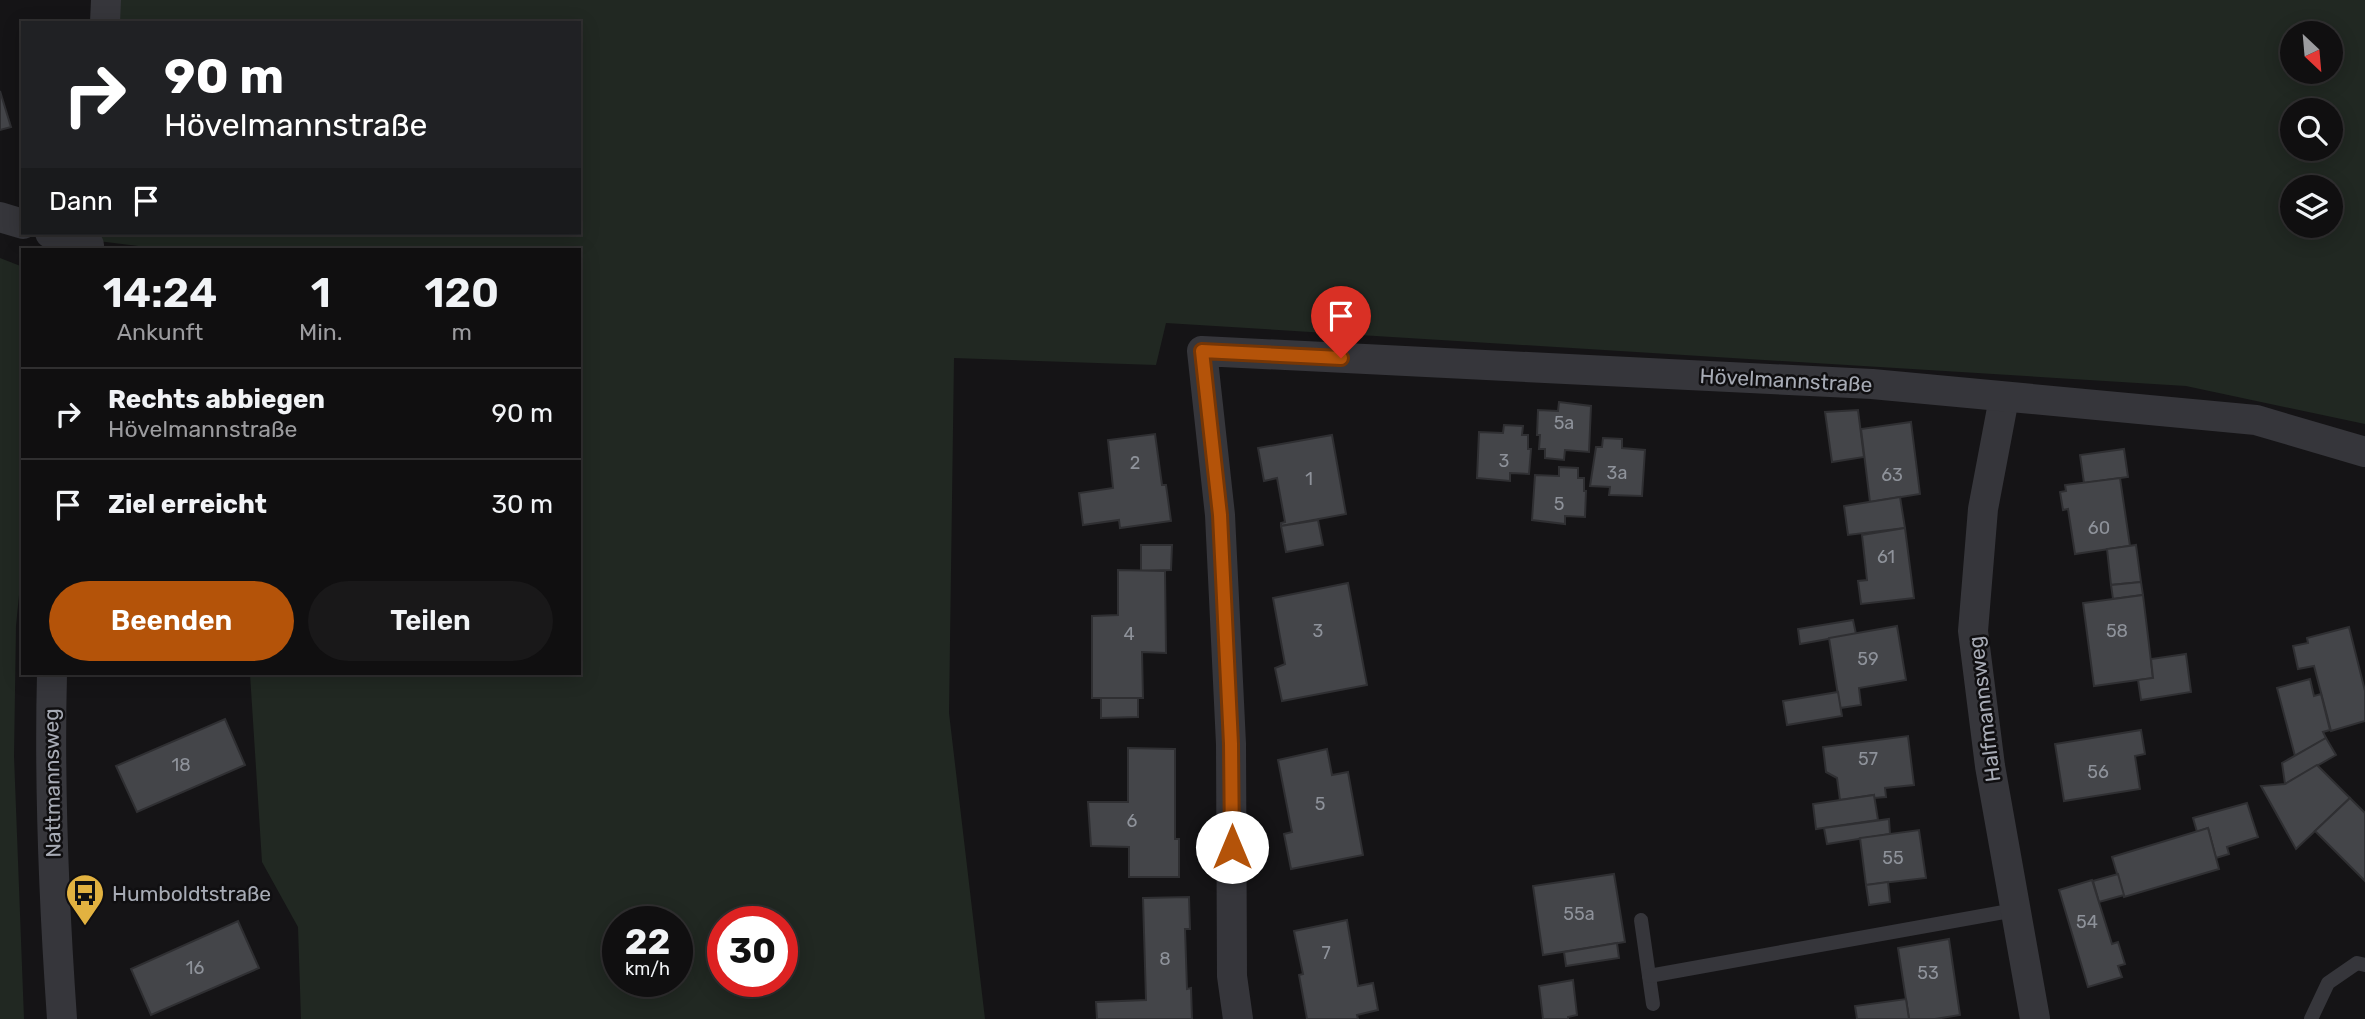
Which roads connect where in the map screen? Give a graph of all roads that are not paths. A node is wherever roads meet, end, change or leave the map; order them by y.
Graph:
1 (106, 0) edge
2 (105, 21) edge
3 (0, 217) edge
4 (21, 223) edge
5 (58, 235) edge
6 (89, 243) edge
7 (2004, 398) junction
8 (2365, 452) edge
9 (52, 675) edge
10 (2015, 910) junction
11 (1641, 920) dead end
12 (2365, 965) edge
13 (1649, 976) junction
14 (1653, 1004) dead end
15 (62, 1019) edge
16 (1238, 1019) edge
17 (2035, 1019) edge
18 (2311, 1019) edge

1 - 2 street
3 - 4 street
5 - 6 street
7 - 8 street, Hövelmannstraße
7 - 10 street, Halfmannsweg
7 - 16 street, Hövelmannstraße
9 - 15 street, Nattmannsweg
10 - 13 lane
10 - 17 street, Halfmannsweg
11 - 13 lane
12 - 18 lane
13 - 14 lane

